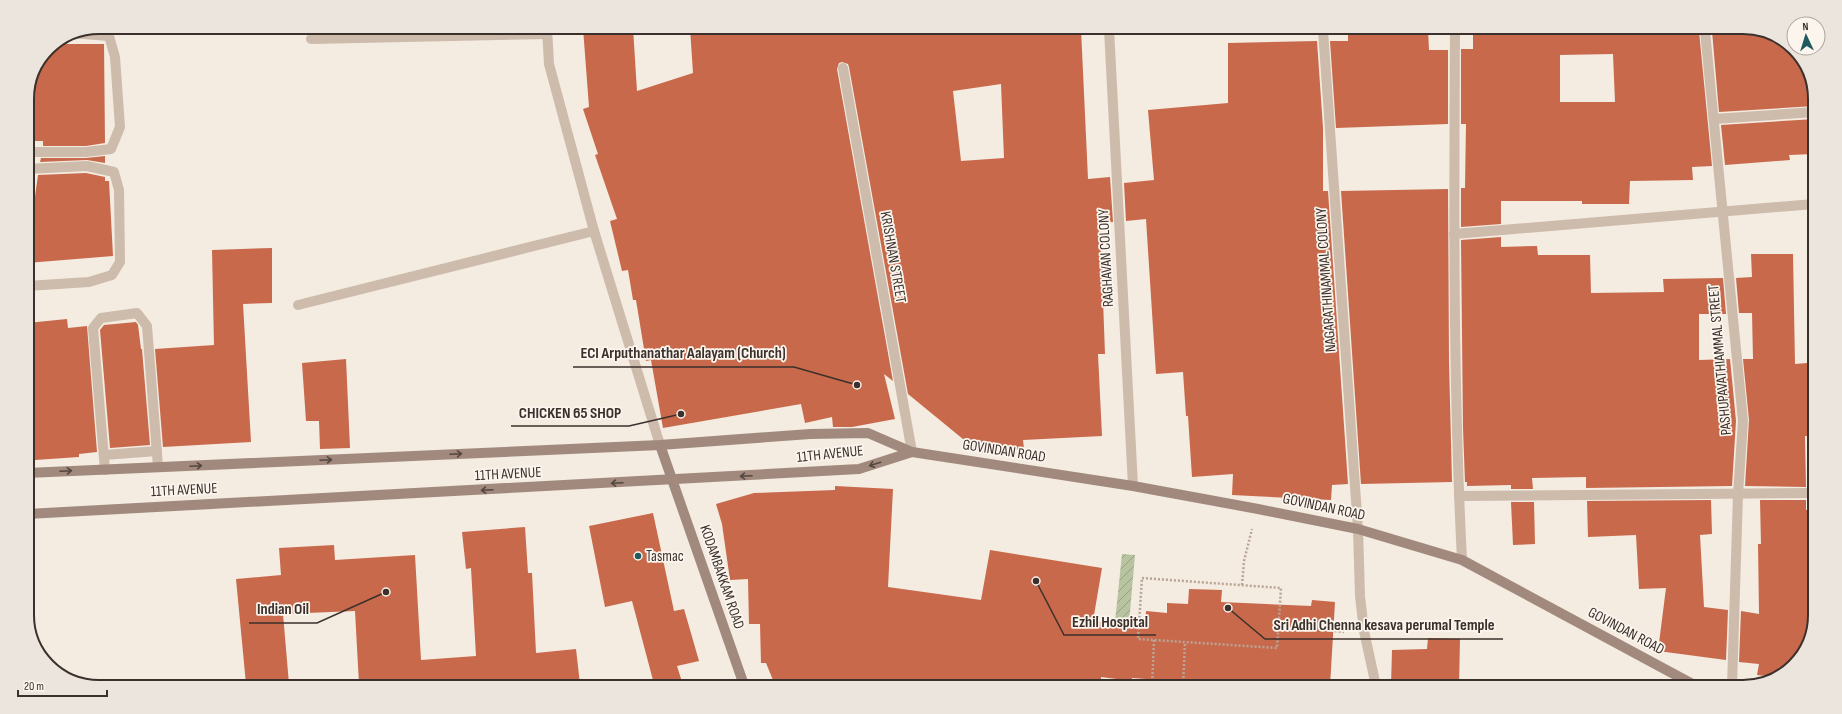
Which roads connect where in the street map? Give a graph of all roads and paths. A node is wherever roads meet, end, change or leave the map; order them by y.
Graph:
1 (94, 34) edge
2 (446, 34) edge
3 (547, 34) edge
4 (1109, 34) edge
5 (1323, 34) edge
6 (1454, 34) edge
7 (1705, 34) edge
8 (311, 38) dead end
9 (843, 68) dead end
10 (1808, 112) edge
11 (1714, 119) junction
12 (34, 152) edge
13 (34, 169) edge
14 (1808, 205) edge
15 (1722, 212) junction
16 (594, 231) junction
17 (1454, 234) junction
18 (34, 286) edge
19 (298, 305) dead end
20 (660, 445) junction
21 (157, 451) junction
22 (912, 452) junction
23 (104, 455) junction
24 (158, 467) junction
25 (105, 470) junction
26 (34, 473) edge
27 (672, 480) junction
28 (1132, 486) junction
29 (1808, 493) edge
30 (1738, 494) junction
31 (1459, 496) junction
32 (1258, 509) junction
33 (34, 514) edge
34 (1358, 529) junction
35 (1462, 560) junction
36 (1242, 585) junction
37 (1279, 625) junction
38 (1364, 631) junction
39 (1154, 640) junction
40 (1185, 642) junction
41 (742, 680) edge
42 (1152, 680) edge
43 (1183, 680) edge
44 (1375, 680) edge
45 (1685, 680) edge
46 (1732, 680) edge

1 - 12 street
2 - 8 street
3 - 16 street
4 - 28 street, RAGHAVAN COLONY
5 - 34 street, NAGARATHINAMMAL COLONY
6 - 17 street
7 - 11 street, PASHUPAVATHIAMMAL STREET
9 - 22 street, KRISHNAN STREET
10 - 11 street
11 - 15 street, PASHUPAVATHIAMMAL STREET
13 - 18 street
14 - 15 street
15 - 17 street
15 - 30 street, PASHUPAVATHIAMMAL STREET
16 - 19 street
16 - 20 street
17 - 31 street
20 - 22 main road, 11TH AVENUE
24 -> 20 main road, 11TH AVENUE
20 - 27 main road, KODAMBAKKAM ROAD
21 - 23 street
21 - 23 street
21 - 24 street
22 -> 27 main road, 11TH AVENUE
22 - 28 main road, GOVINDAN ROAD
23 - 25 street
24 - 25 main road, 11TH AVENUE
26 -> 25 main road, 11TH AVENUE
27 -> 33 main road, 11TH AVENUE
27 - 41 main road, KODAMBAKKAM ROAD
28 - 32 main road, GOVINDAN ROAD
29 - 30 street
30 - 31 street
30 - 46 street, PASHUPAVATHIAMMAL STREET
31 - 35 street
32 - 34 main road, GOVINDAN ROAD
32 - 36 path
34 - 35 main road, GOVINDAN ROAD
34 - 38 street, NAGARATHINAMMAL COLONY
35 - 45 main road, GOVINDAN ROAD
36 - 37 path
36 - 39 path
37 - 38 path
37 - 40 path
38 - 44 street, NAGARATHINAMMAL COLONY
39 - 40 path
39 - 42 path
40 - 43 path

